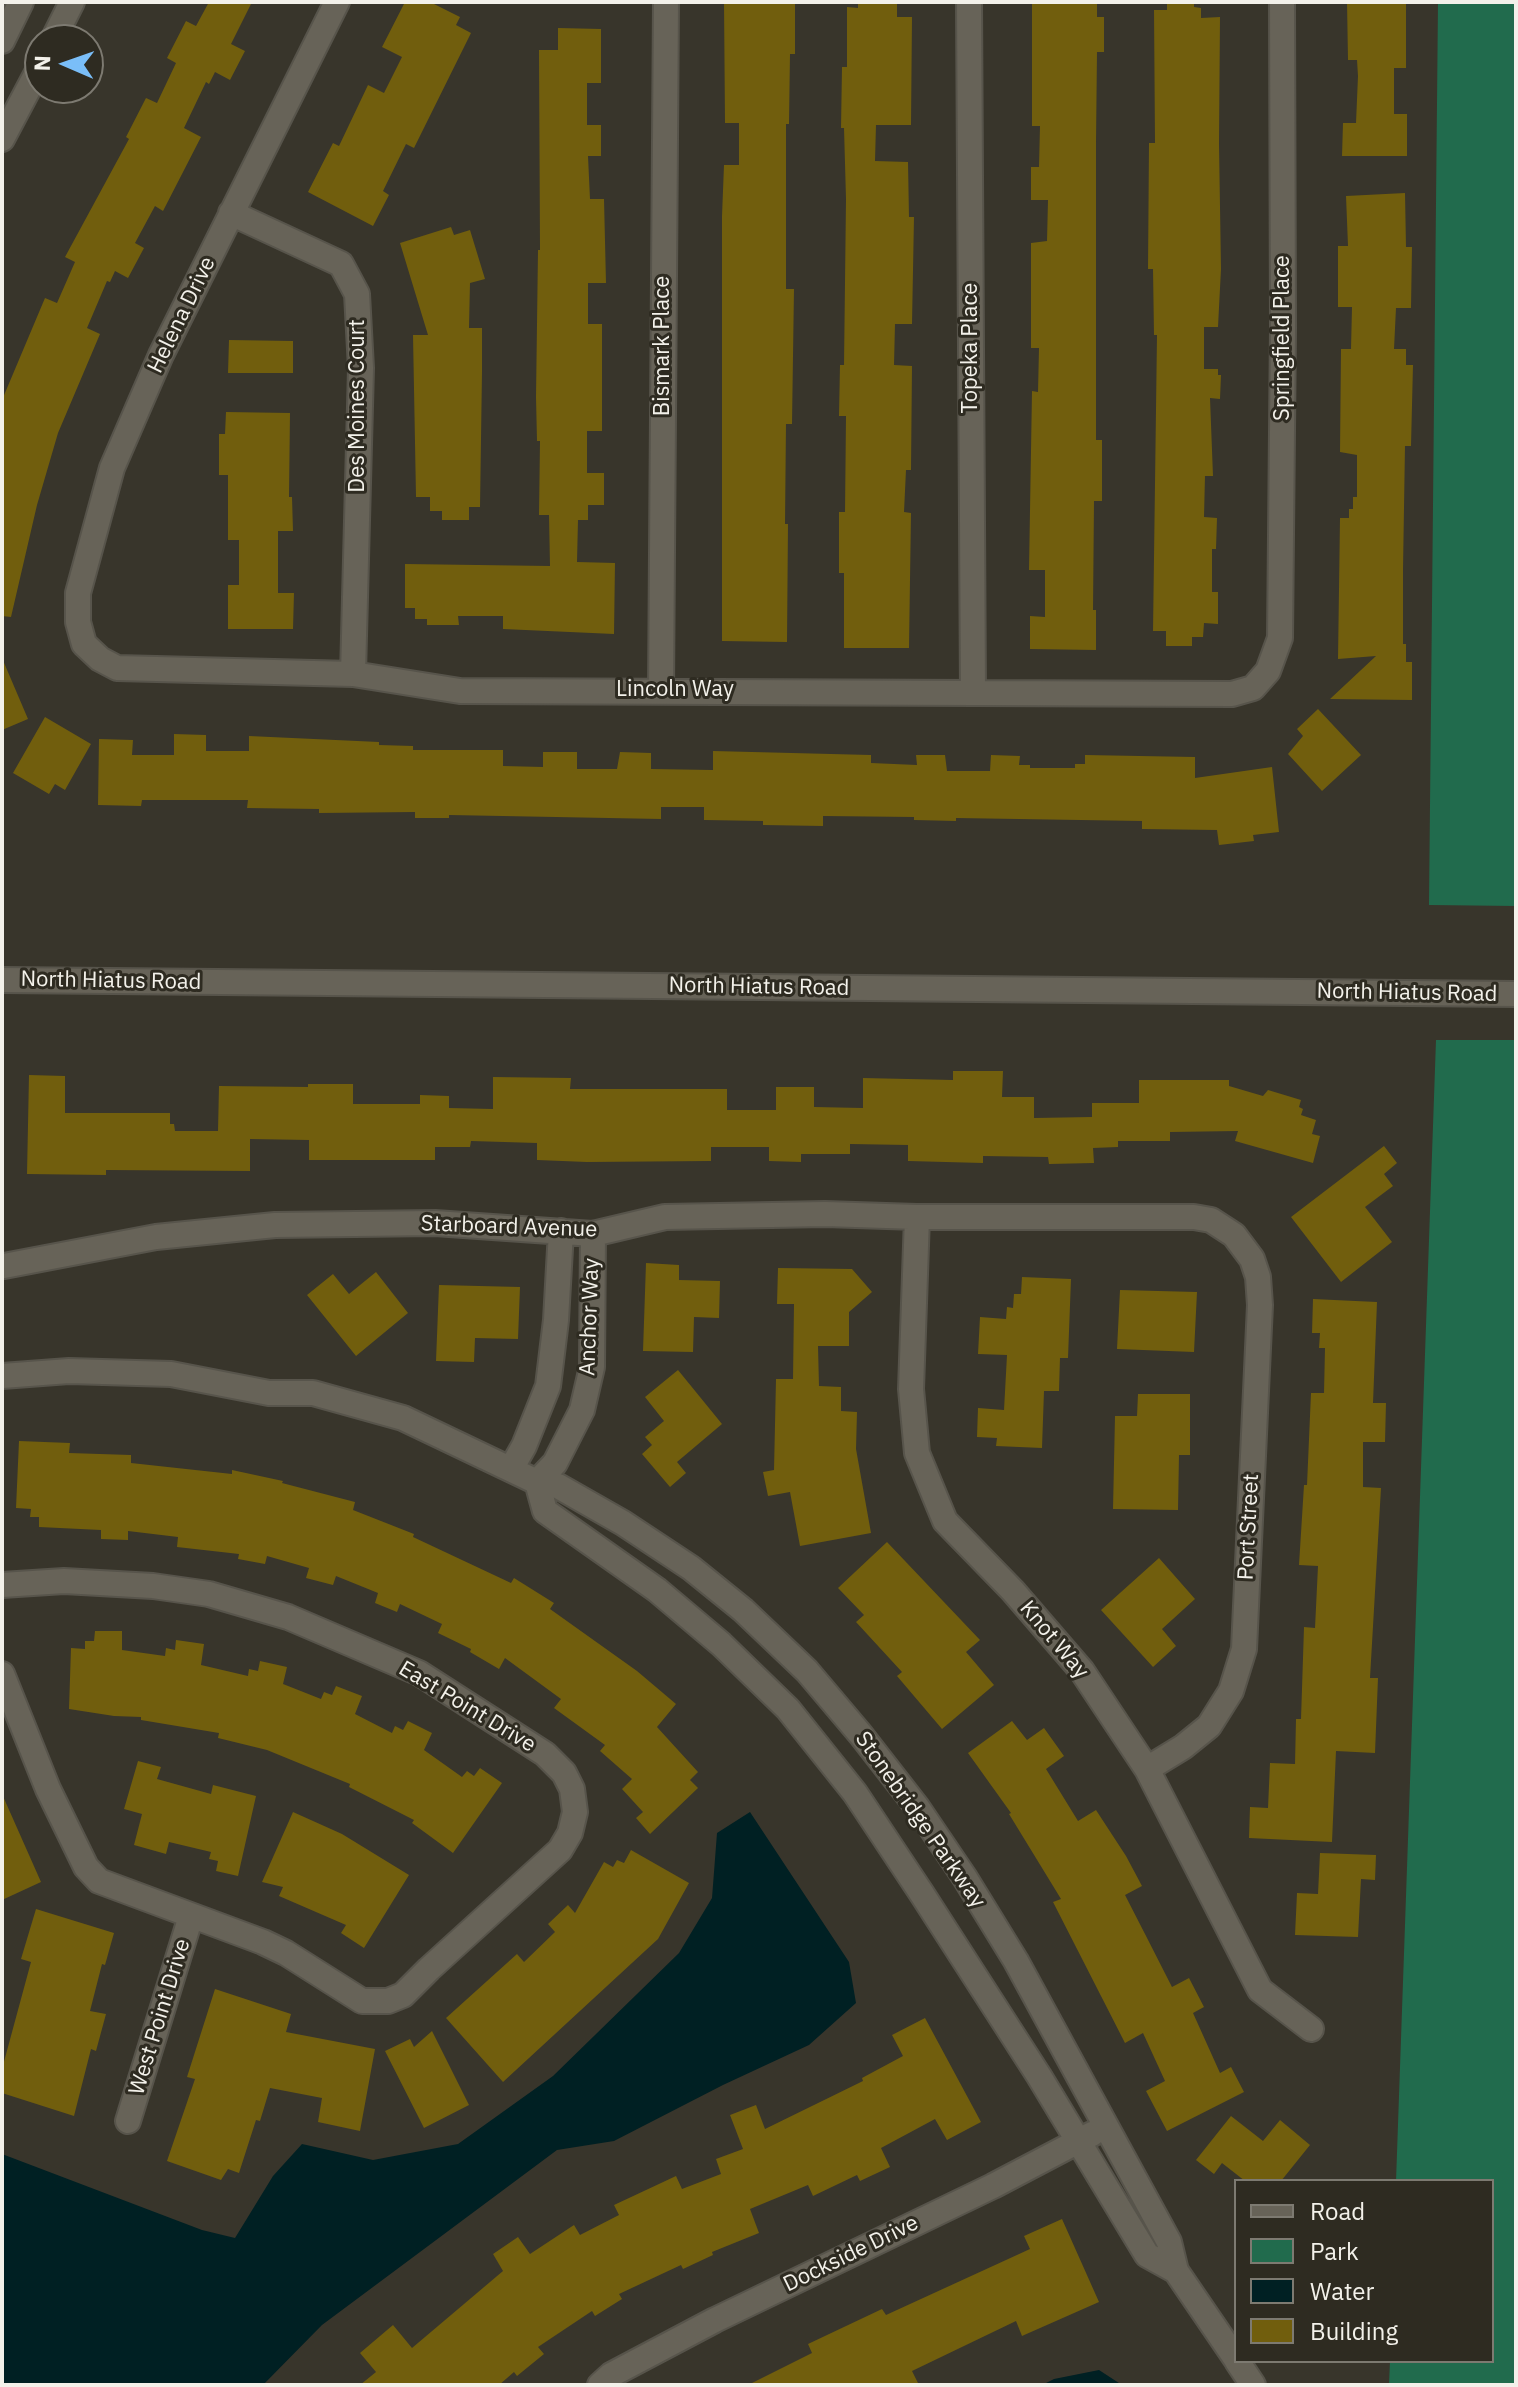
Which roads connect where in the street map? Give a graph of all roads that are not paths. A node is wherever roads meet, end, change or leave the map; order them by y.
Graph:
1 (21, 2) edge
2 (72, 2) edge
3 (337, 2) edge
4 (666, 2) edge
5 (969, 2) edge
6 (1282, 2) edge
7 (61, 24) edge
8 (2, 41) edge
9 (24, 97) edge
10 (2, 139) edge
11 (231, 213) junction
12 (84, 644) joint
13 (1268, 671) joint
14 (353, 674) junction
15 (661, 690) junction
16 (973, 693) junction
17 (2, 980) edge
18 (1516, 994) edge
19 (917, 1217) junction
20 (561, 1231) junction
21 (593, 1234) junction
22 (1245, 1248) joint
23 (4, 1266) edge
24 (2, 1376) edge
25 (511, 1469) junction
26 (537, 1482) junction
27 (2, 1585) edge
28 (2, 1674) edge
29 (1147, 1769) junction
30 (191, 1916) junction
31 (1311, 2029) dead end
32 (128, 2121) dead end
33 (1106, 2127) junction
34 (1078, 2141) junction
35 (1176, 2271) junction
36 (1234, 2356) edge
37 (1239, 2363) edge
38 (600, 2385) edge
39 (1253, 2385) edge

1 - 8 street
2 - 7 street
3 - 11 street, Helena Drive
4 - 15 street, Bismark Place
5 - 16 street, Topeka Place
6 - 13 street, Springfield Place
9 - 10 street
11 - 12 street, Helena Drive
11 - 14 street, Des Moines Court
12 - 14 street, Lincoln Way
13 - 16 street, Lincoln Way
14 - 15 street, Lincoln Way
15 - 16 street, Lincoln Way
17 - 18 street, North Hiatus Road
19 - 21 street, Starboard Avenue
19 - 22 street, Starboard Avenue
19 - 29 street, Knot Way
20 - 21 street, Starboard Avenue
20 - 23 street, Starboard Avenue
20 - 25 street, Anchor Way
21 - 26 street, Anchor Way
22 - 29 street, Port Street
24 - 25 street, Stonebridge Parkway
25 - 26 street, Stonebridge Parkway
26 - 33 street, Stonebridge Parkway
26 - 34 street, Stonebridge Parkway
27 - 30 street, East Point Drive
28 - 30 street, West Point Drive
29 - 31 street, Knot Way
30 - 32 street, West Point Drive
33 - 34 street, Dockside Drive
33 - 35 street, Stonebridge Parkway
34 - 35 street, Stonebridge Parkway
34 - 38 street, Dockside Drive
35 - 36 street, Stonebridge Parkway
37 - 39 street, Stonebridge Parkway

